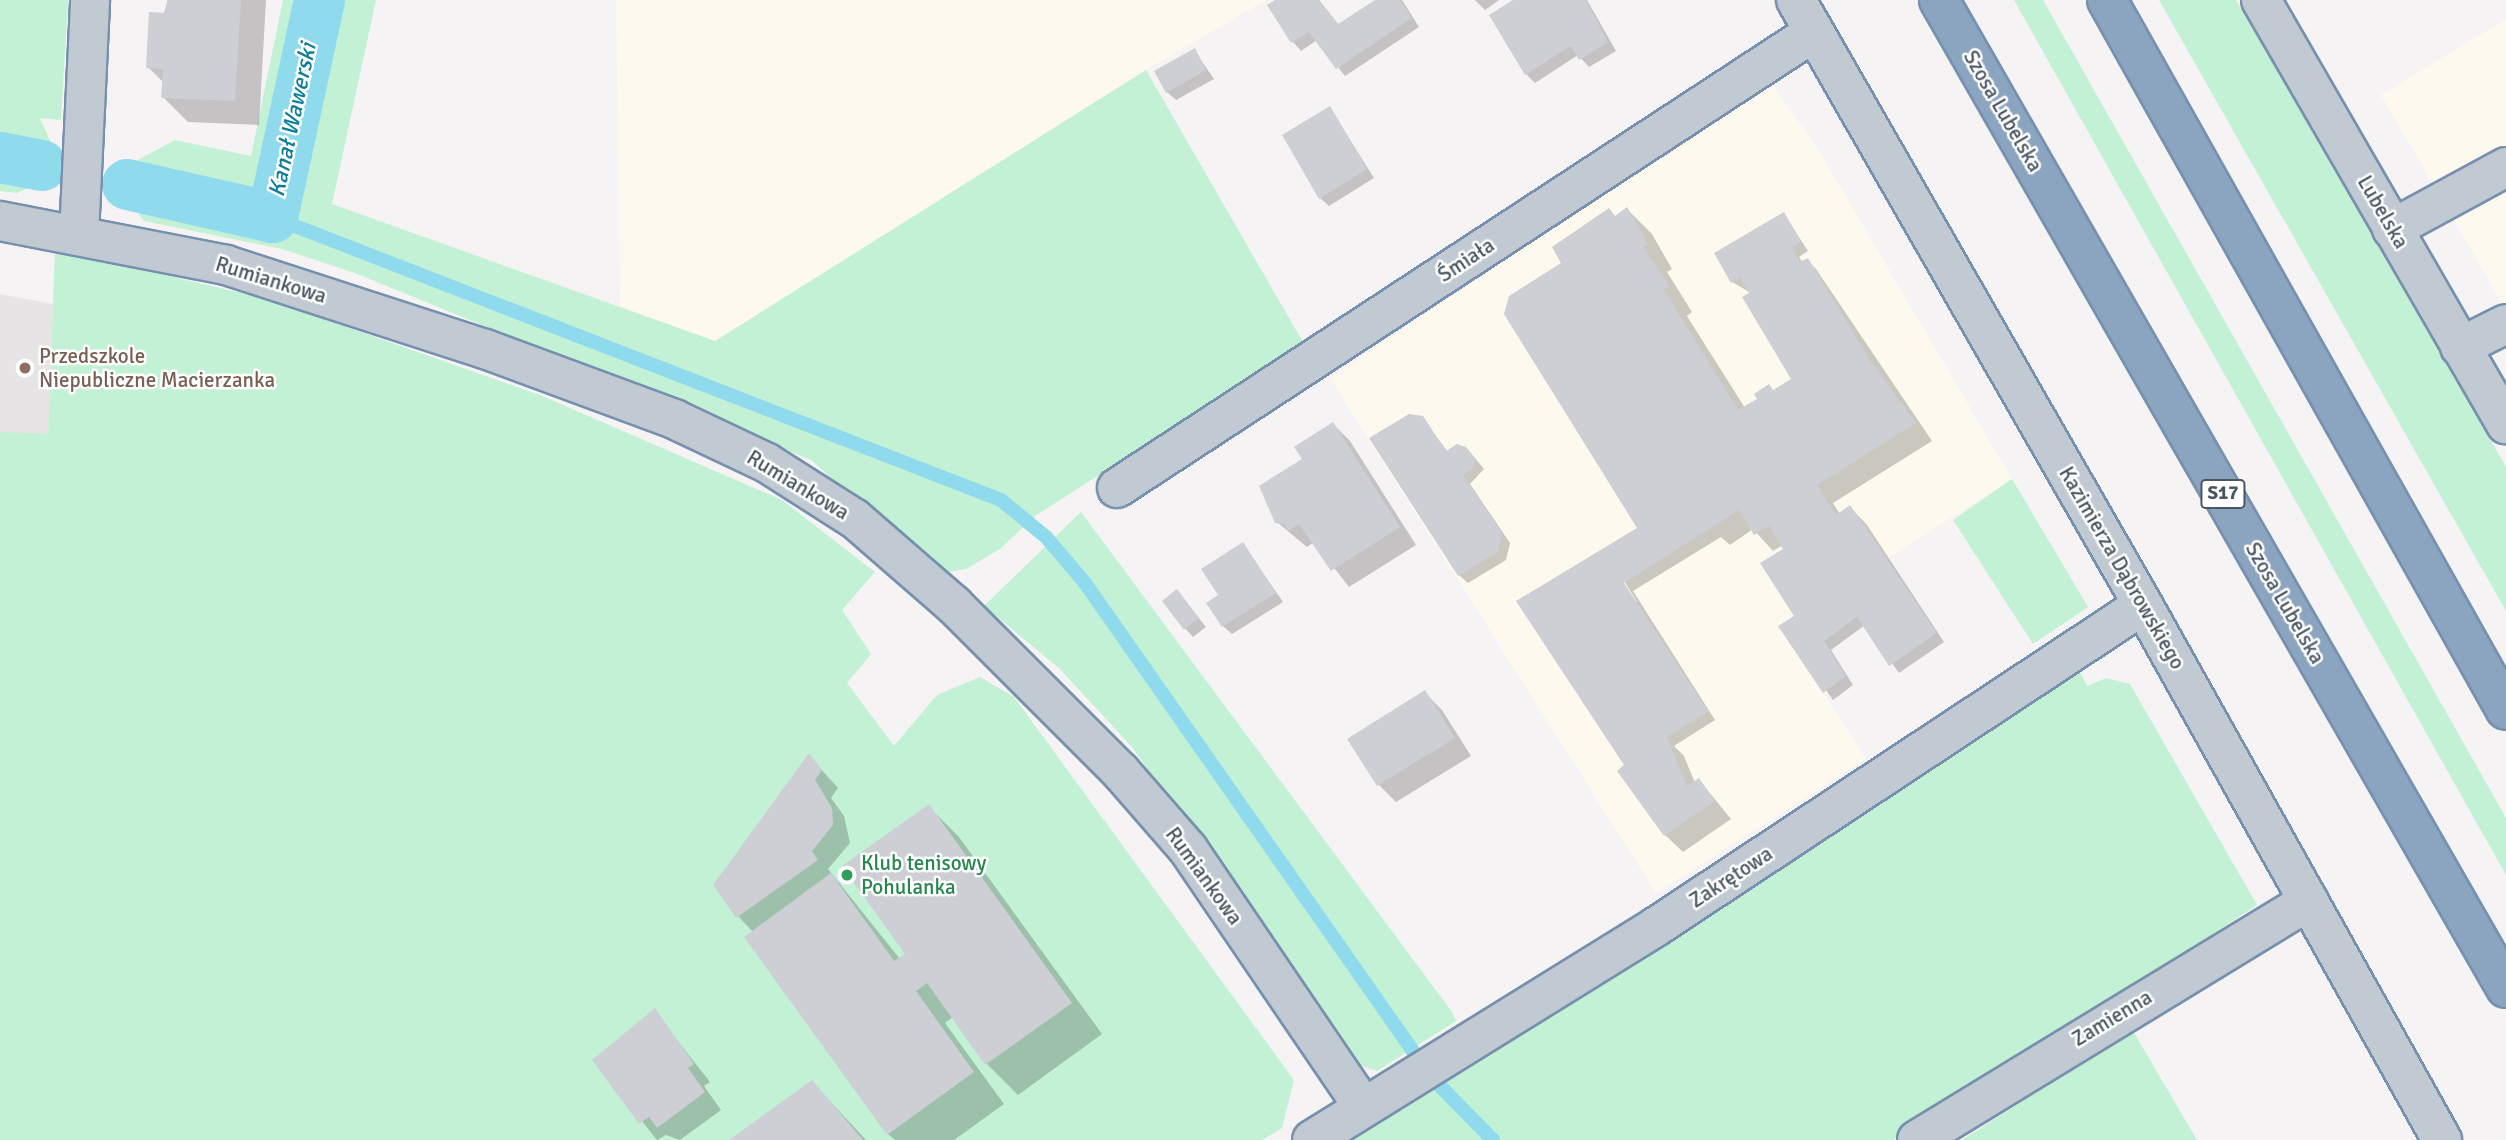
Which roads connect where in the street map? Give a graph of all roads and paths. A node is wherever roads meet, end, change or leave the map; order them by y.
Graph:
1 (90, 0) edge
2 (1939, 0) edge
3 (2107, 0) edge
4 (2261, 0) edge
5 (1805, 16) edge
6 (2506, 167) edge
7 (0, 221) edge
8 (2392, 229) junction
9 (79, 236) junction
10 (2506, 324) edge
11 (2460, 347) junction
12 (2506, 424) edge
13 (1117, 488) dead end
14 (2143, 605) junction
15 (2506, 710) edge
16 (2309, 901) junction
17 (2506, 988) edge
18 (1362, 1105) junction
19 (1312, 1140) edge
20 (1917, 1140) edge
21 (2442, 1140) edge

1 - 9 street
2 - 17 highway, Szosa Lubelska / S17
3 - 15 highway
4 - 8 street, Lubelska
5 - 13 street, Śmiała
5 - 14 street, Kazimierza Dąbrowskiego
6 - 8 street
7 - 9 street, Rumiankowa
8 - 11 street, Lubelska
9 - 18 street, Rumiankowa
10 - 11 street
11 - 12 street, Lubelska
14 - 16 street, Kazimierza Dąbrowskiego
14 - 18 street, Zakrętowa
16 - 20 street, Zamienna
16 - 21 street, Kazimierza Dąbrowskiego
18 - 19 street, Zakrętowa

